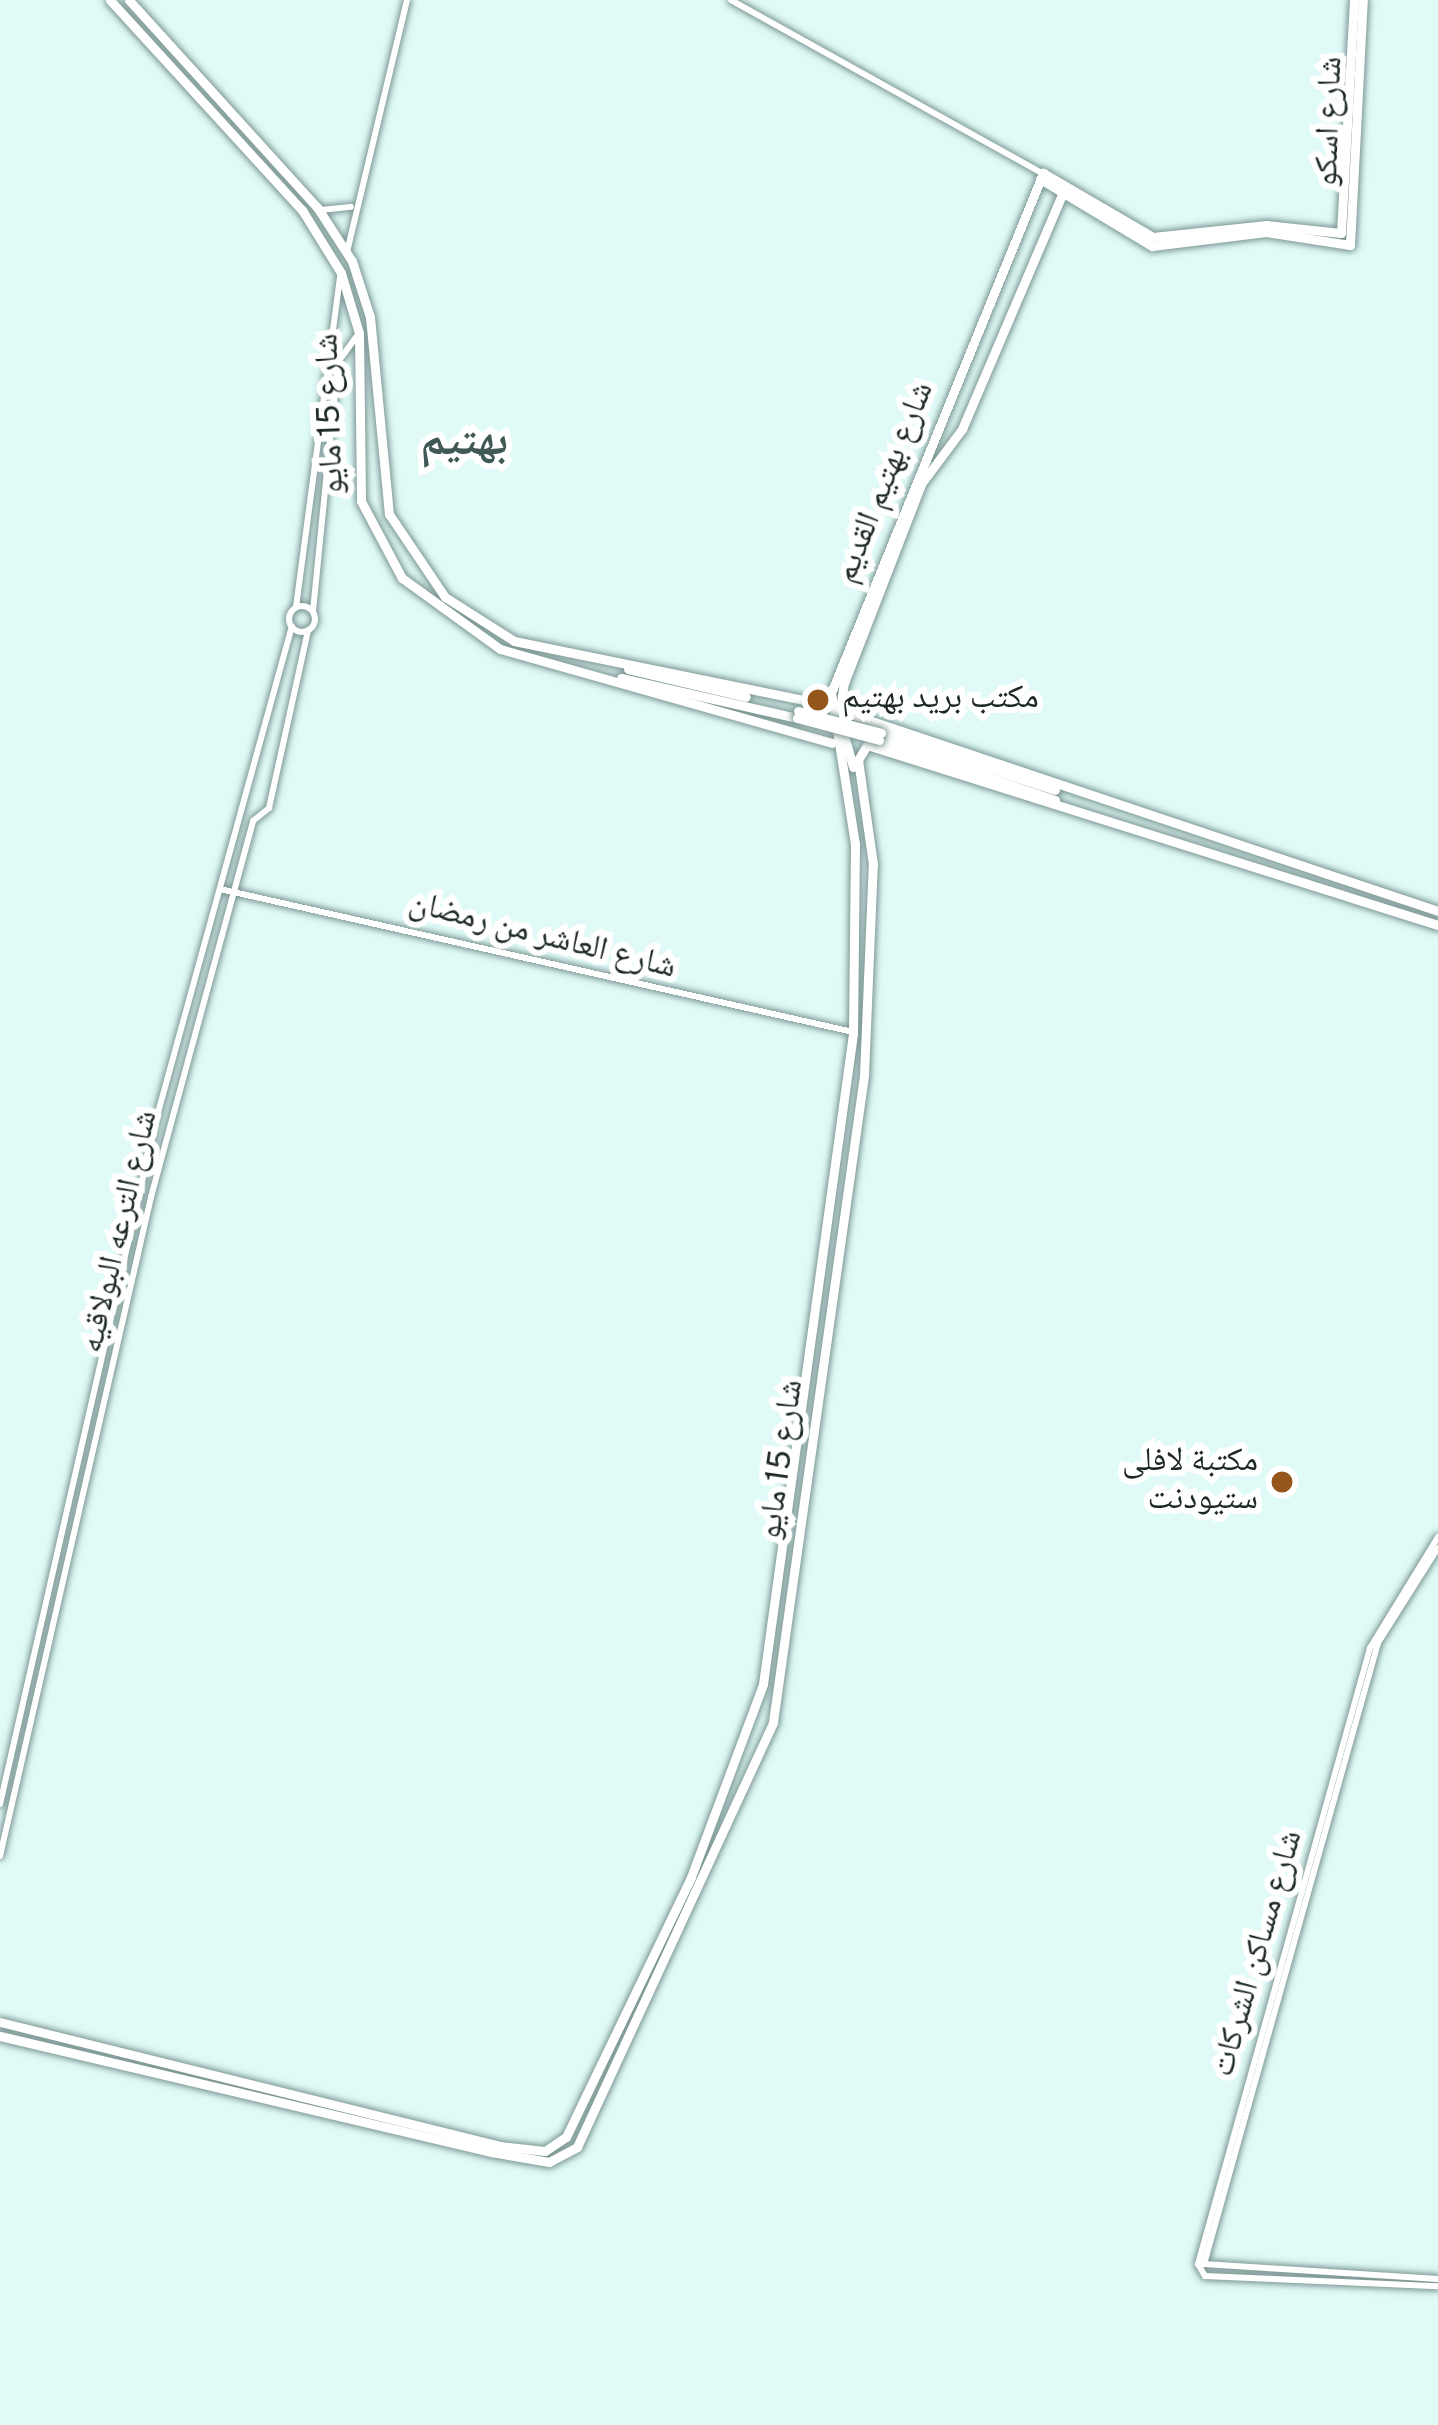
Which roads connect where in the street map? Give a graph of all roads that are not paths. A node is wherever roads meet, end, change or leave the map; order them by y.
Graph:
1 (110, 0) edge
2 (129, 0) edge
3 (407, 0) edge
4 (731, 0) edge
5 (1354, 0) edge
6 (1363, 0) edge
7 (1039, 174) junction
8 (1064, 192) junction
9 (317, 207) junction
10 (351, 207) junction
11 (1175, 242) junction
12 (347, 252) junction
13 (341, 273) junction
14 (358, 333) junction
15 (383, 491) junction
16 (361, 501) junction
17 (389, 514) junction
18 (365, 520) junction
19 (296, 607) junction
20 (313, 611) junction
21 (292, 626) junction
22 (308, 630) junction
23 (615, 662) junction
24 (598, 675) junction
25 (833, 708) junction
26 (814, 709) junction
27 (873, 724) junction
28 (812, 731) junction
29 (832, 744) junction
30 (867, 745) junction
31 (1072, 793) junction
32 (1067, 806) junction
33 (868, 812) junction
34 (852, 820) joint
35 (220, 889) junction
36 (236, 893) junction
37 (1438, 911) edge
38 (1438, 925) edge
39 (853, 1032) junction
40 (176, 1046) junction
41 (192, 1050) junction
42 (821, 1274) junction
43 (837, 1276) junction
44 (819, 1295) junction
45 (834, 1297) junction
46 (1438, 1537) edge
47 (1438, 1548) edge
48 (1372, 1650) junction
49 (0, 1804) edge
50 (0, 1856) edge
51 (0, 2022) edge
52 (0, 2036) edge
53 (1438, 2283) edge

1 - 13 main road, شارع 15 مايو
2 - 9 main road, شارع 15 مايو
3 - 10 street
4 - 7 street
5 - 11 main road, شارع اسكو
6 - 11 main road, شارع اسكو
7 - 8 main road
7 - 25 main road, شارع بهتيم القديم
8 - 11 main road
8 - 25 main road, شارع بهتيم القديم
9 - 10 street
9 - 12 main road, شارع 15 مايو
10 - 12 street
12 - 15 main road, شارع 15 مايو
13 - 14 main road, شارع 15 مايو
13 - 19 street
14 - 16 main road, شارع 15 مايو
14 - 20 street
15 - 16 main road
15 - 17 main road, شارع 15 مايو
16 - 18 main road, شارع 15 مايو
17 - 18 main road
17 - 23 main road, شارع 15 مايو
18 - 24 main road, شارع 15 مايو
19 - 20 street
19 - 21 street, شارع الترعه البولاقيه
20 - 22 street, شارع الترعه البولاقيه
21 - 22 street
21 - 35 street, شارع الترعه البولاقيه
22 - 36 street, شارع الترعه البولاقيه
23 - 26 main road, شارع 15 مايو
23 - 31 main road, bridge
24 - 28 main road, شارع 15 مايو
24 - 32 main road, bridge
25 - 26 main road, شارع 15 مايو
25 - 27 main road
25 - 29 main road, شارع بهتيم القديم
25 - 33 main road
26 - 28 main road
27 - 30 main road, شارع 15 مايو
27 - 31 main road
28 - 29 main road, شارع 15 مايو
29 - 34 main road, شارع بهتيم القديم
30 - 32 main road
30 - 33 main road, شارع 15 مايو
31 - 37 main road
32 - 38 main road
33 - 43 main road, شارع 15 مايو
34 - 39 main road, شارع 15 مايو
35 - 36 street, شارع العاشر من رمضان
35 - 40 street, شارع الترعه البولاقيه
36 - 39 street, شارع العاشر من رمضان
36 - 41 street, شارع الترعه البولاقيه
39 - 42 main road, شارع 15 مايو
40 - 41 street
40 - 49 street, شارع الترعه البولاقيه
41 - 50 street, شارع الترعه البولاقيه
42 - 43 main road
42 - 44 main road, شارع 15 مايو
43 - 45 main road, شارع 15 مايو
44 - 45 main road
44 - 51 main road, شارع 15 مايو
45 - 52 main road, شارع 15 مايو
46 - 48 street
47 - 48 street
48 - 53 street, شارع مساكن الشركات

